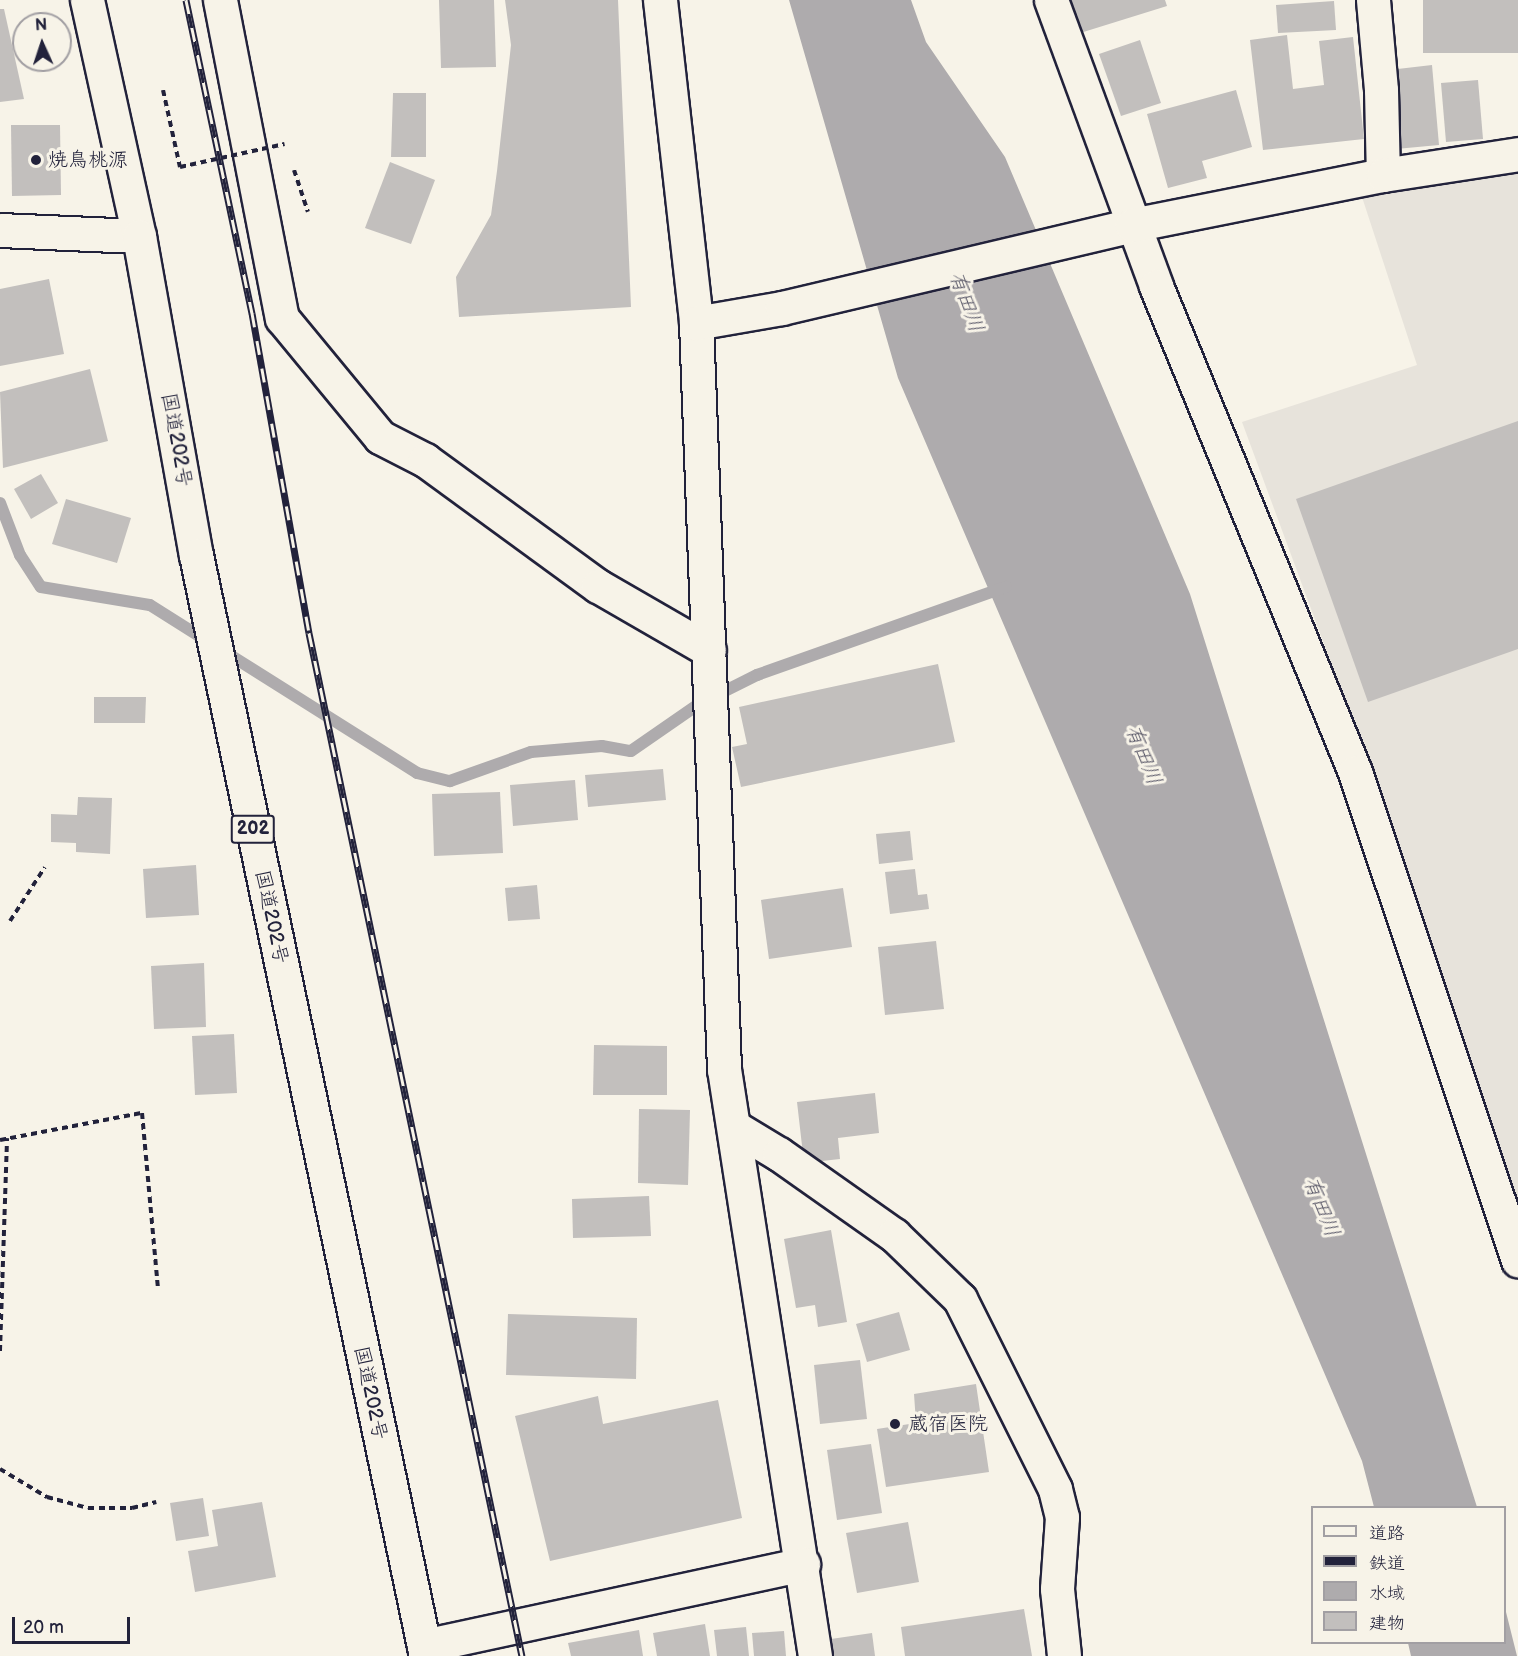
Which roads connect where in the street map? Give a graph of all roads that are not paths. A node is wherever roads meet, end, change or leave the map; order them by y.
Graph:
1 (87, 0) edge
2 (220, 0) edge
3 (660, 0) edge
4 (1051, 0) edge
5 (1373, 0) edge
6 (1518, 154) edge
7 (1383, 175) junction
8 (1132, 225) junction
9 (0, 230) edge
10 (139, 236) junction
11 (696, 323) junction
12 (709, 650) junction
13 (734, 1127) junction
14 (1518, 1260) edge
15 (802, 1564) junction
16 (425, 1651) edge
17 (815, 1656) edge
18 (1064, 1656) edge

1 - 10 main road, 国道202号 / 202
2 - 12 main road
3 - 11 main road
4 - 8 main road
5 - 7 main road
6 - 7 main road
7 - 8 main road
8 - 11 main road
8 - 14 main road
9 - 10 main road
10 - 16 main road, 国道202号 / 202
11 - 12 main road
12 - 13 main road
13 - 15 main road
13 - 18 main road
15 - 16 main road
15 - 17 main road

